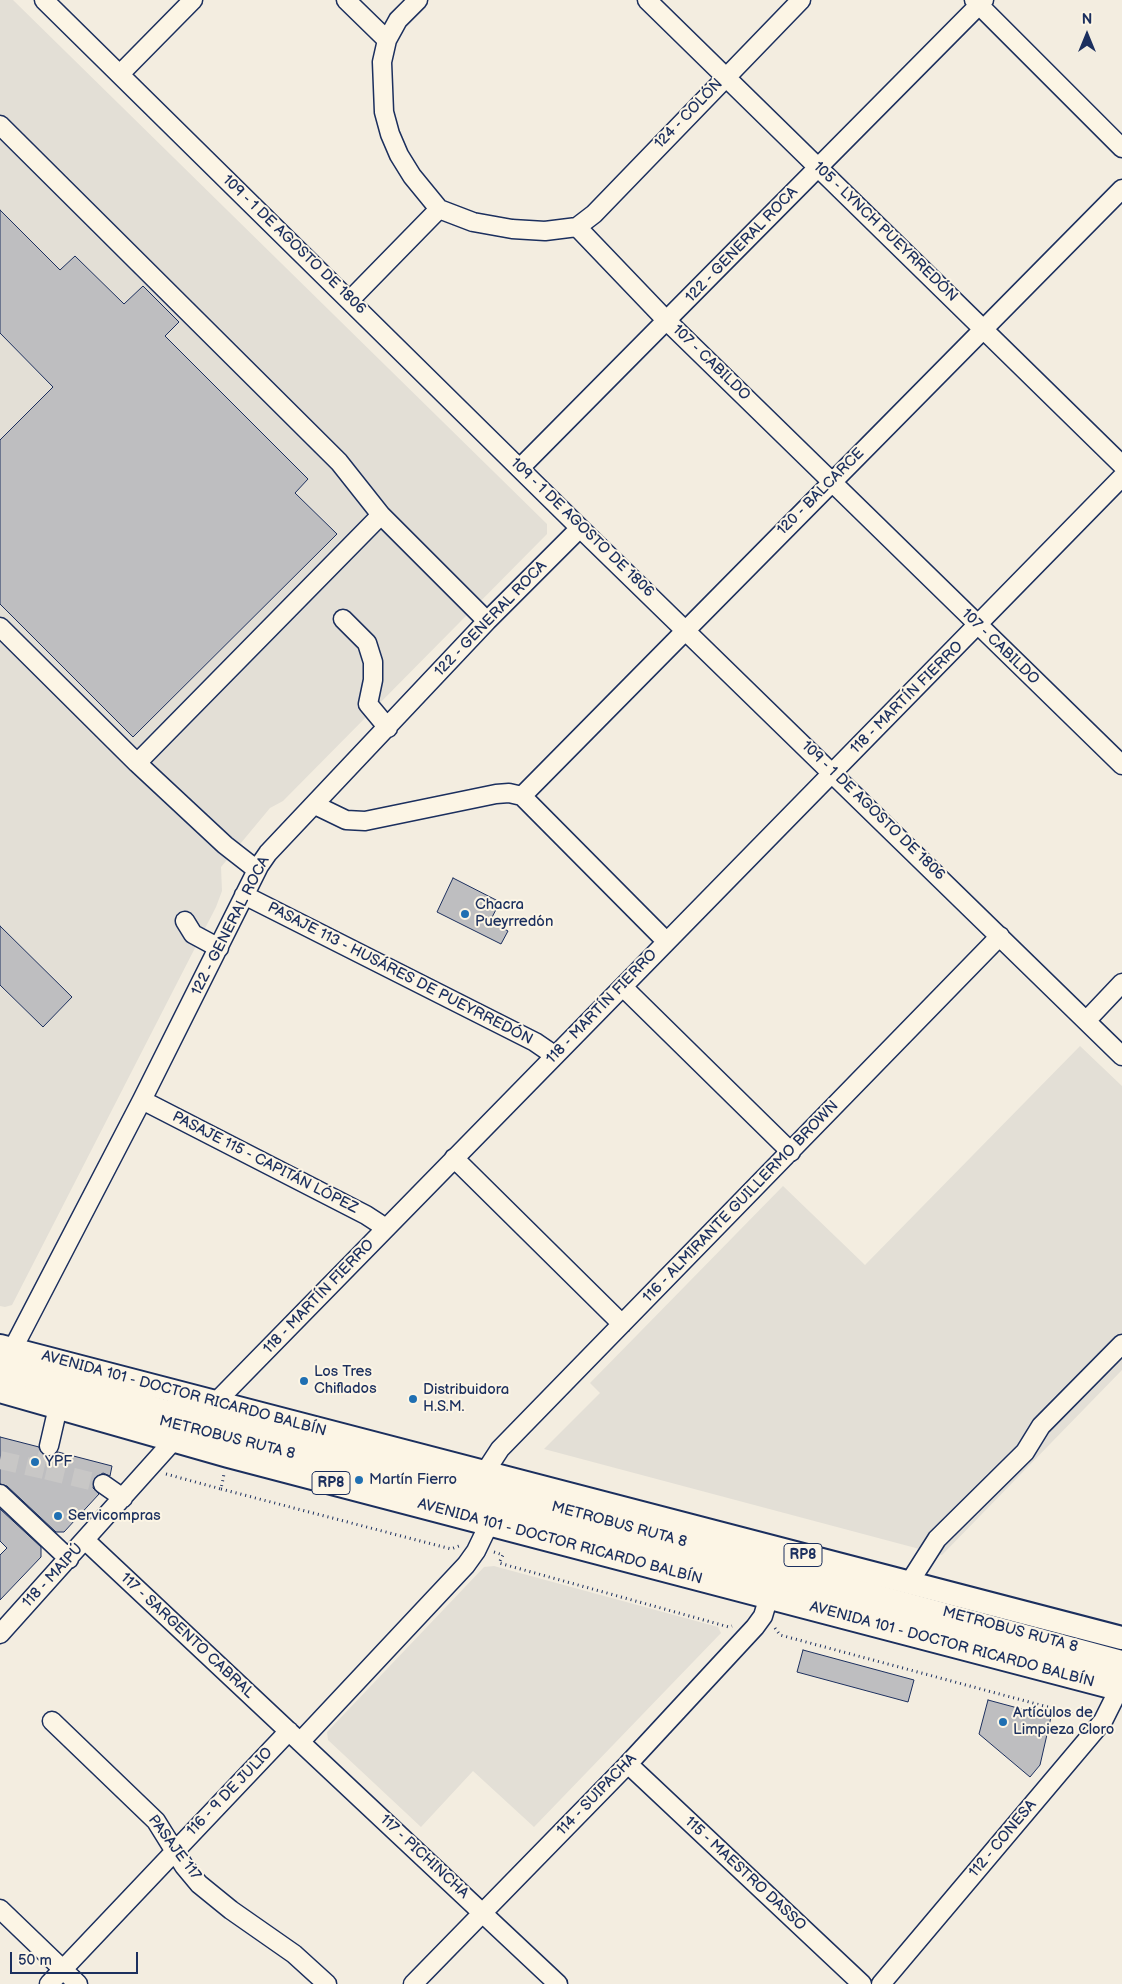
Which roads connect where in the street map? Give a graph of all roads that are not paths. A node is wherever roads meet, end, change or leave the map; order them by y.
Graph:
1 (44, 0) edge
2 (193, 0) edge
3 (346, 0) edge
4 (418, 0) edge
5 (647, 0) edge
6 (801, 0) edge
7 (979, 2) edge
8 (387, 40) junction
9 (120, 74) junction
10 (724, 77) junction
11 (0, 125) edge
12 (1122, 148) edge
13 (818, 168) junction
14 (1122, 190) edge
15 (440, 209) junction
16 (577, 227) junction
17 (350, 300) junction
18 (668, 321) junction
19 (984, 327) junction
20 (1122, 465) edge
21 (520, 468) junction
22 (1122, 477) edge
23 (832, 482) junction
24 (380, 515) junction
25 (580, 528) junction
26 (343, 619) dead end
27 (487, 621) junction
28 (979, 626) junction
29 (0, 627) edge
30 (686, 629) junction
31 (388, 728) junction
32 (137, 763) junction
33 (1122, 764) edge
34 (832, 772) junction
35 (522, 796) junction
36 (316, 805) junction
37 (256, 870) junction
38 (244, 894) junction
39 (185, 921) dead end
40 (1000, 936) junction
41 (666, 941) junction
42 (218, 948) junction
43 (1122, 983) edge
44 (623, 987) junction
45 (1086, 1021) junction
46 (554, 1056) junction
47 (1122, 1056) edge
48 (142, 1100) junction
49 (791, 1152) junction
50 (454, 1158) junction
51 (386, 1228) junction
52 (622, 1324) junction
53 (1122, 1344) edge
54 (3, 1362) edge
55 (0, 1391) edge
56 (58, 1407) junction
57 (208, 1409) junction
58 (180, 1434) junction
59 (49, 1446) tunnel mouth
60 (485, 1472) junction
61 (102, 1484) tunnel mouth
62 (0, 1494) edge
63 (123, 1498) junction
64 (489, 1524) junction
65 (86, 1541) junction
66 (69, 1559) junction
67 (909, 1582) junction
68 (769, 1596) junction
69 (0, 1634) edge
70 (1122, 1638) edge
71 (1122, 1660) edge
72 (1121, 1685) edge
73 (52, 1721) dead end
74 (294, 1737) junction
75 (628, 1764) junction
76 (176, 1849) junction
77 (0, 1909) edge
78 (483, 1912) junction
79 (62, 1970) junction
80 (49, 1984) edge
81 (78, 1984) edge
82 (327, 1984) edge
83 (413, 1984) edge
84 (558, 1984) edge
85 (862, 1984) edge
86 (881, 1984) edge

1 - 9 street, 109 - 1 DE AGOSTO DE 1806
2 - 9 street
3 - 8 street
4 - 8 street
5 - 10 street, 105 - LYNCH PUEYRREDÓN
6 - 10 street, 124 - COLÓN
7 - 12 street
7 - 13 street, 122 - GENERAL ROCA
8 - 15 street
9 - 17 street, 109 - 1 DE AGOSTO DE 1806
10 - 13 street, 105 - LYNCH PUEYRREDÓN
10 - 16 street, 124 - COLÓN
11 - 24 street
13 - 18 street, 122 - GENERAL ROCA
13 - 19 street, 105 - LYNCH PUEYRREDÓN
14 - 19 street, 120 - BALCARCE
15 - 16 street
15 - 17 street
16 - 18 street, 107 - CABILDO
17 - 21 street, 109 - 1 DE AGOSTO DE 1806
18 - 21 street, 122 - GENERAL ROCA
18 - 23 street, 107 - CABILDO
19 - 20 street, 105 - LYNCH PUEYRREDÓN
19 - 23 street, 120 - BALCARCE
21 - 25 street, 109 - 1 DE AGOSTO DE 1806
22 - 28 street, 118 - MARTÍN FIERRO
23 - 28 street, 107 - CABILDO
23 - 30 street, 120 - BALCARCE
24 - 27 street
24 - 32 street
25 - 27 street, 122 - GENERAL ROCA
25 - 30 street, 109 - 1 DE AGOSTO DE 1806
26 - 31 street
27 - 31 street, 122 - GENERAL ROCA
28 - 33 street, 107 - CABILDO
28 - 34 street, 118 - MARTÍN FIERRO
29 - 32 street
30 - 34 street, 109 - 1 DE AGOSTO DE 1806
30 - 35 street, 120 - BALCARCE
31 - 36 street, 122 - GENERAL ROCA
32 - 37 street
34 - 40 street, 109 - 1 DE AGOSTO DE 1806
34 - 41 street, 118 - MARTÍN FIERRO
35 - 36 street
35 - 41 street
36 - 37 street, 122 - GENERAL ROCA
37 - 38 street, 122 - GENERAL ROCA
38 - 42 street, 122 - GENERAL ROCA
38 - 46 street, PASAJE 113 - HUSÁRES DE PUEYRREDÓN
39 - 42 street
40 - 45 street, 109 - 1 DE AGOSTO DE 1806
40 - 49 street, 116 - ALMIRANTE GUILLERMO BROWN
41 - 44 street, 118 - MARTÍN FIERRO
42 - 48 street, 122 - GENERAL ROCA
43 - 45 street
44 - 46 street, 118 - MARTÍN FIERRO
44 - 49 street
45 - 47 street, 109 - 1 DE AGOSTO DE 1806
46 - 50 street, 118 - MARTÍN FIERRO
48 - 51 street, PASAJE 115 - CAPITÁN LÓPEZ
48 - 54 street, 122 - GENERAL ROCA
49 - 52 street, 116 - ALMIRANTE GUILLERMO BROWN
50 - 51 street, 118 - MARTÍN FIERRO
50 - 52 street
51 - 57 street, 118 - MARTÍN FIERRO
52 - 60 street, 116 - ALMIRANTE GUILLERMO BROWN
53 - 67 street
54 - 57 main road, AVENIDA 101 - DOCTOR RICARDO BALBÍN / RP8
54 - 58 street, METROBUS RUTA 8
55 - 56 main road, AVENIDA 101 - DOCTOR RICARDO BALBÍN / RP8
56 - 58 main road, AVENIDA 101 - DOCTOR RICARDO BALBÍN / RP8
56 - 59 street
57 - 58 street, 118 - MARTÍN FIERRO
57 - 60 main road, AVENIDA 101 - DOCTOR RICARDO BALBÍN / RP8
57 - 71 street, METROBUS RUTA 8
58 - 63 street, 118 - MARTÍN FIERRO
58 - 64 main road, AVENIDA 101 - DOCTOR RICARDO BALBÍN / RP8
58 - 72 street, METROBUS RUTA 8
60 - 67 main road, AVENIDA 101 - DOCTOR RICARDO BALBÍN / RP8
61 - 63 street
62 - 66 street
63 - 65 street, 118 - MARTÍN FIERRO
64 - 68 main road, AVENIDA 101 - DOCTOR RICARDO BALBÍN / RP8
64 - 74 street
65 - 66 street, 118 - MAIPÚ
65 - 74 street, 117 - SARGENTO CABRAL
66 - 69 street, 118 - MAIPÚ
67 - 70 main road, AVENIDA 101 - DOCTOR RICARDO BALBÍN / RP8
68 - 72 main road, AVENIDA 101 - DOCTOR RICARDO BALBÍN / RP8
68 - 75 street, 114 - SUIPACHA
72 - 86 street, 112 - CONESA
73 - 76 street, PASAJE 117
74 - 76 street, 116 - 9 DE JULIO
74 - 78 street, 117 - PICHINCHA
75 - 78 street, 114 - SUIPACHA
75 - 85 street, 115 - MAESTRO DASSO
76 - 79 street, 116 - 9 DE JULIO
76 - 82 street, PASAJE 117
77 - 79 street
78 - 83 street, 114 - SUIPACHA
78 - 84 street, 117 - PICHINCHA
79 - 80 street, 116 - 9 DE JULIO
79 - 81 street

